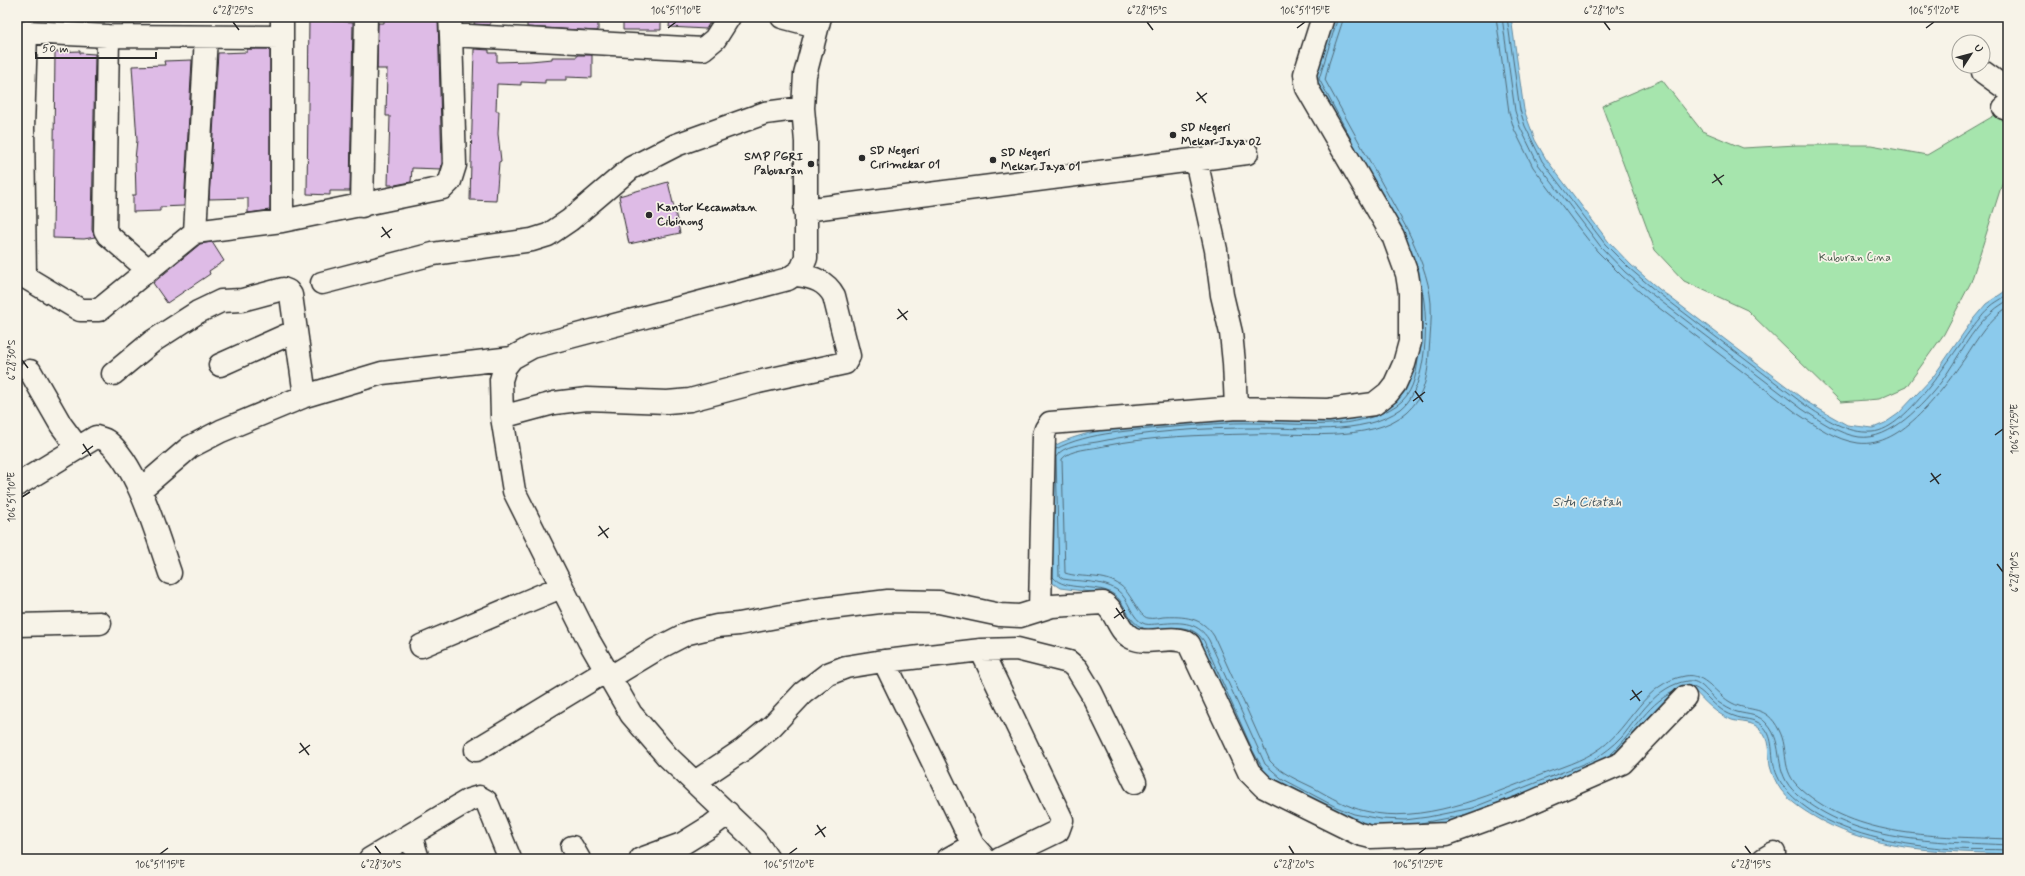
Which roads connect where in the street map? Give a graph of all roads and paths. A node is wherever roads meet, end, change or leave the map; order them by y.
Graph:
1 (366, 17) edge
2 (729, 17) edge
3 (782, 17) edge
4 (1323, 17) edge
5 (26, 25) edge
6 (450, 26) edge
7 (282, 27) edge
8 (816, 29) edge
9 (108, 36) junction
10 (206, 37) junction
11 (1985, 74) edge
12 (2007, 101) edge
13 (802, 108) junction
14 (1247, 153) dead end
15 (1196, 160) junction
16 (362, 206) junction
17 (805, 210) junction
18 (282, 221) junction
19 (195, 232) junction
20 (147, 269) junction
21 (797, 274) junction
22 (322, 283) dead end
23 (296, 331) junction
24 (512, 358) junction
25 (220, 365) dead end
26 (30, 371) dead end
27 (113, 374) dead end
28 (305, 396) junction
29 (1236, 408) junction
30 (502, 417) junction
31 (78, 448) junction
32 (17, 485) edge
33 (140, 490) junction
34 (170, 573) dead end
35 (561, 587) junction
36 (1040, 610) junction
37 (100, 623) dead end
38 (17, 625) edge
39 (421, 646) dead end
40 (981, 650) junction
41 (884, 661) junction
42 (607, 674) junction
43 (1685, 697) dead end
44 (476, 750) dead end
45 (695, 782) junction
46 (1135, 782) dead end
47 (728, 813) junction
48 (411, 836) junction
49 (980, 852) edge
50 (370, 859) edge
51 (418, 859) edge
52 (510, 859) edge
53 (641, 859) edge
54 (768, 859) edge
55 (948, 859) edge
56 (1000, 859) edge

1 - 16 street
2 - 6 street
3 - 8 street
4 - 29 street
5 - 9 street
5 - 20 street
6 - 16 street
7 - 10 street
7 - 18 street
8 - 13 street
9 - 10 street
9 - 20 street
10 - 19 street
11 - 12 street
13 - 17 street
13 - 22 street
14 - 15 street
15 - 17 street
15 - 29 street
16 - 18 street
17 - 21 street
18 - 19 street
19 - 20 street
21 - 24 street
21 - 30 street
23 - 25 street
23 - 27 street
23 - 28 street
24 - 28 street
24 - 30 street
26 - 31 street
28 - 33 street
29 - 36 street
30 - 35 street
31 - 32 street
31 - 33 street
33 - 34 street
35 - 39 street
35 - 42 street
36 - 42 street
36 - 43 street
37 - 38 street
40 - 41 street
40 - 46 street
40 - 56 street
41 - 45 street
41 - 49 street
42 - 44 street
42 - 45 street
45 - 47 street
47 - 53 street
47 - 54 street
48 - 50 street
48 - 51 street
48 - 52 street
49 - 55 street

